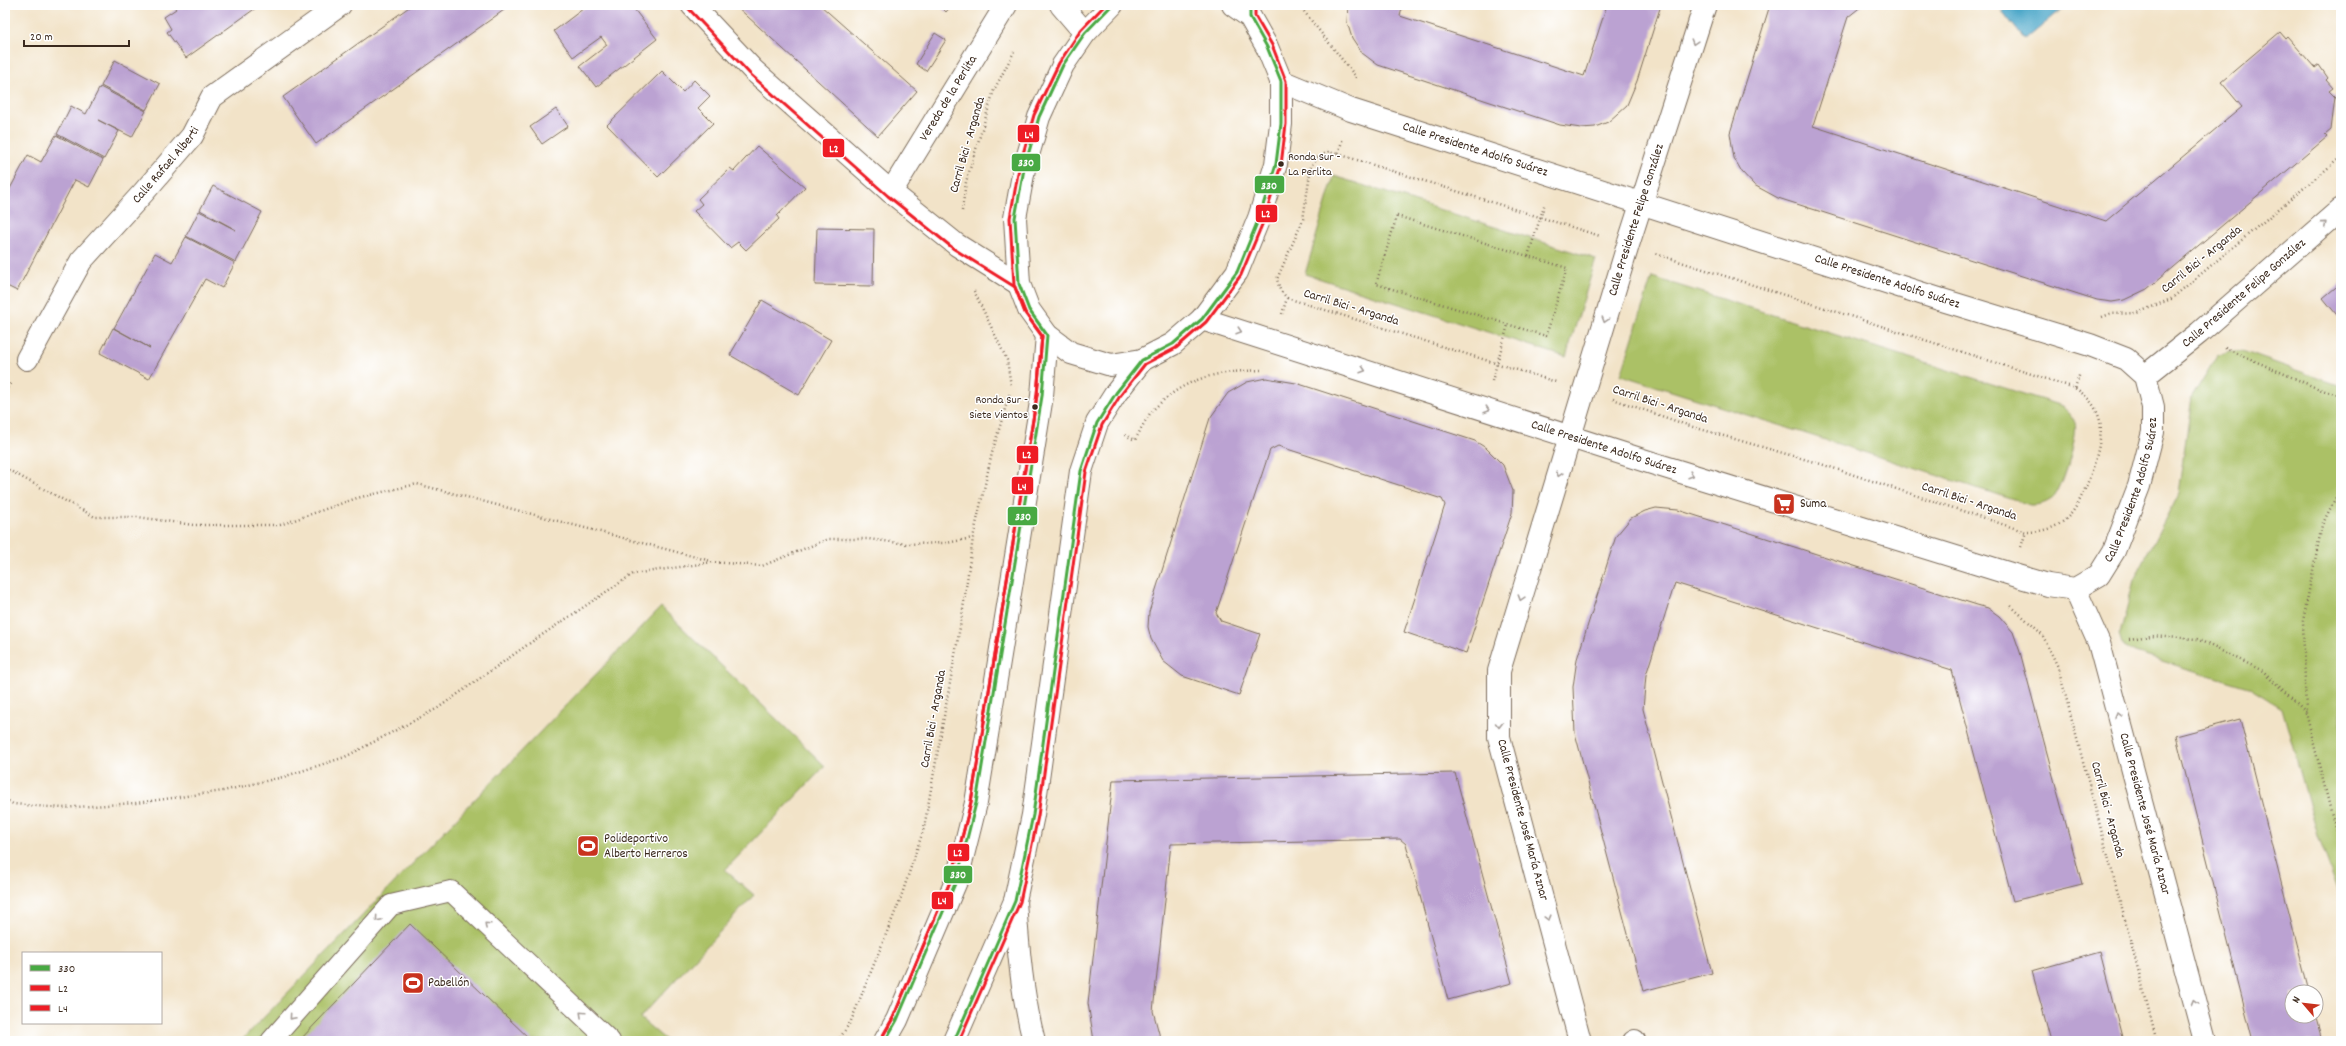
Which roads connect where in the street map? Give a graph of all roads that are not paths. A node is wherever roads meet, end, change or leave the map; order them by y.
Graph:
1 (340, 5) edge
2 (692, 5) edge
3 (1006, 5) edge
4 (1061, 5) edge
5 (1112, 5) edge
6 (1705, 5) edge
7 (1244, 9) edge
8 (1085, 33) junction
9 (1281, 81) junction
10 (890, 192) junction
11 (1642, 203) junction
12 (2341, 209) edge
13 (1019, 284) junction
14 (1202, 319) junction
15 (1047, 335) junction
16 (28, 360) dead end
17 (1142, 360) junction
18 (2145, 376) junction
19 (1571, 436) junction
20 (2075, 589) junction
21 (1015, 901) junction
22 (271, 1041) edge
23 (610, 1041) edge
24 (885, 1041) edge
25 (954, 1041) edge
26 (1034, 1041) edge
27 (1580, 1041) edge
28 (2205, 1041) edge

1 - 16 street, Calle Rafael Alberti
2 - 10 street
3 - 10 street, Vereda de la Perlita
4 - 8 street
5 - 8 street
6 -> 11 street, Calle Presidente Felipe González
7 - 9 street
8 - 13 street
9 - 11 street, Calle Presidente Adolfo Suárez
9 - 14 street
10 - 13 street
11 - 18 street, Calle Presidente Adolfo Suárez
11 -> 19 street, Calle Presidente Felipe González
18 -> 12 street, Calle Presidente Felipe González
13 - 15 street
14 - 17 street
14 -> 19 street, Calle Presidente Adolfo Suárez
15 - 17 street
15 - 24 street
17 - 21 street
18 - 20 street, Calle Presidente Adolfo Suárez
19 -> 20 street, Calle Presidente Adolfo Suárez
19 -> 27 street, Calle Presidente José María Aznar
28 -> 20 street, Calle Presidente José María Aznar
21 - 25 street
21 - 26 street
23 -> 22 lane

